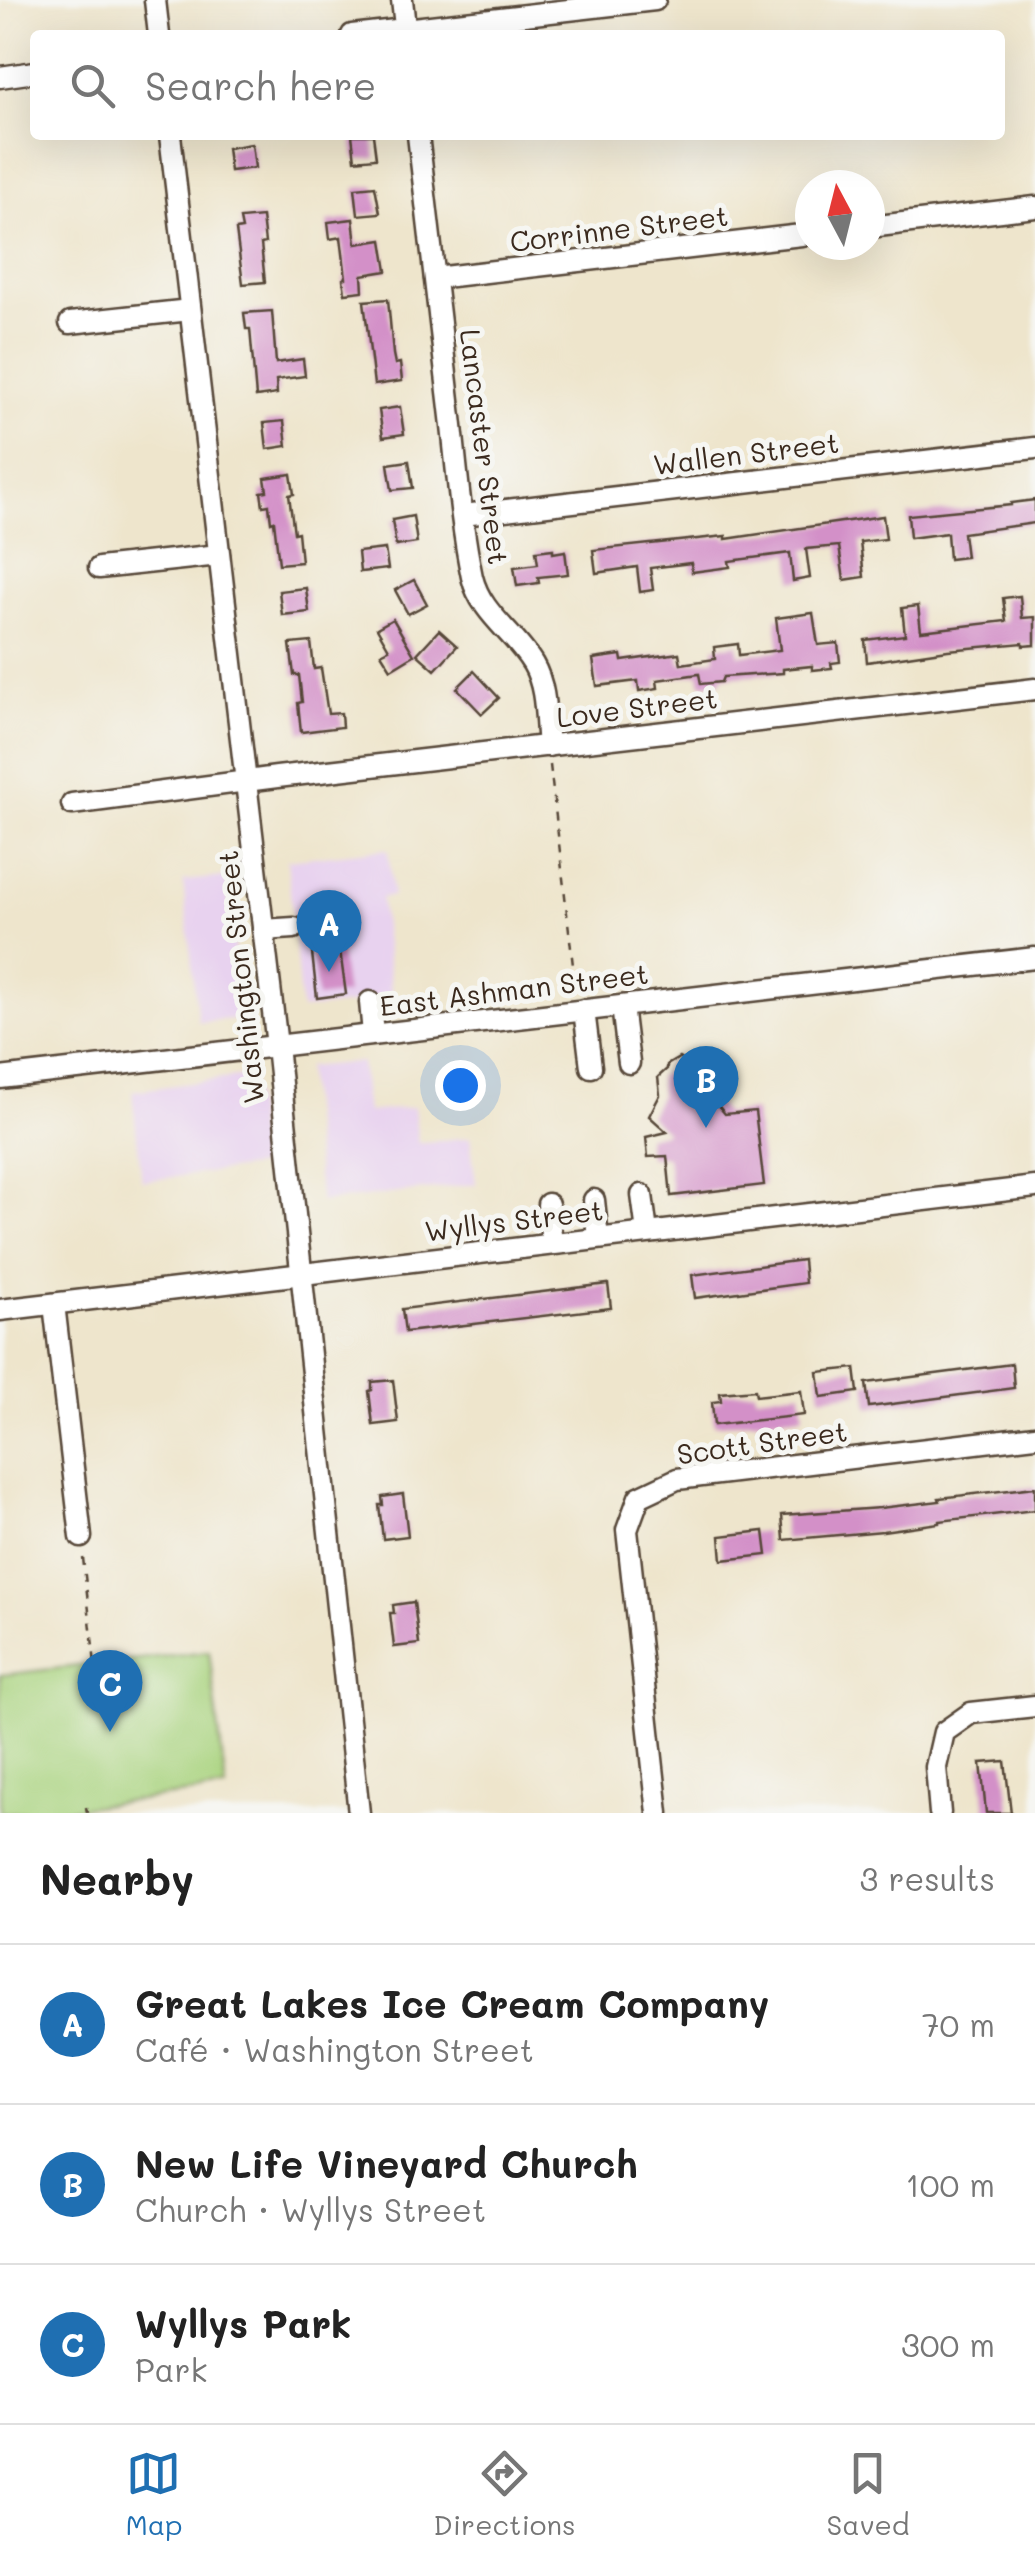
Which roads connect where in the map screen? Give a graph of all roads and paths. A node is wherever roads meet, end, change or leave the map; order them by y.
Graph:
1 (154, 0) edge
2 (402, 0) edge
3 (655, 0) edge
4 (157, 30) edge
5 (406, 30) edge
6 (422, 30) edge
7 (30, 73) edge
8 (0, 76) edge
9 (171, 140) edge
10 (419, 140) edge
11 (1035, 207) edge
12 (885, 225) edge
13 (795, 236) edge
14 (435, 278) junction
15 (190, 310) junction
16 (70, 323) dead end
17 (1035, 448) edge
18 (462, 515) junction
19 (220, 555) junction
20 (99, 568) dead end
21 (1035, 689) edge
22 (548, 746) junction
23 (246, 781) junction
24 (72, 804) dead end
25 (294, 928) dead end
26 (263, 930) junction
27 (1035, 958) edge
28 (575, 982) dead end
29 (370, 1002) dead end
30 (622, 1006) junction
31 (584, 1010) junction
32 (374, 1034) junction
33 (276, 1046) junction
34 (630, 1063) dead end
35 (591, 1068) dead end
36 (0, 1078) edge
37 (1035, 1187) edge
38 (642, 1195) dead end
39 (594, 1200) dead end
40 (548, 1204) dead end
41 (647, 1232) junction
42 (598, 1238) junction
43 (552, 1244) junction
44 (301, 1274) junction
45 (54, 1304) junction
46 (0, 1310) edge
47 (1035, 1436) edge
48 (80, 1536) joint
49 (95, 1664) dead end
50 (1035, 1706) edge
51 (86, 1807) dead end
52 (87, 1813) edge
53 (359, 1813) edge
54 (658, 1813) edge
55 (940, 1813) edge

1 - 4 street
2 - 5 street
3 - 6 street
7 - 8 street
9 - 15 street, Washington Street
10 - 14 street, Lancaster Street
11 - 12 street
13 - 14 street, Corrinne Street
14 - 18 street, Lancaster Street
15 - 16 street
15 - 19 street, Washington Street
17 - 18 street, Wallen Street
18 - 22 street, Lancaster Street
19 - 20 street
19 - 23 street, Washington Street
21 - 22 street, Love Street
22 - 23 street, Love Street
22 - 28 path
23 - 24 street, Love Street
23 - 26 street, Washington Street
25 - 26 street
26 - 33 street, Washington Street
27 - 30 street, East Ashman Street
29 - 32 street
30 - 31 street, East Ashman Street
30 - 34 street
31 - 32 street, East Ashman Street
31 - 35 street
32 - 33 street, East Ashman Street
33 - 36 street, East Ashman Street
33 - 44 street, Washington Street
37 - 41 street, Wyllys Street
38 - 41 street
39 - 42 street
40 - 43 street
41 - 42 street, Wyllys Street
42 - 43 street, Wyllys Street
43 - 44 street, Wyllys Street
44 - 45 street, Wyllys Street
44 - 53 street, Washington Street
45 - 46 street, Wyllys Street
45 - 48 street
47 - 54 street, Scott Street
48 - 49 path
50 - 55 street
51 - 52 path

